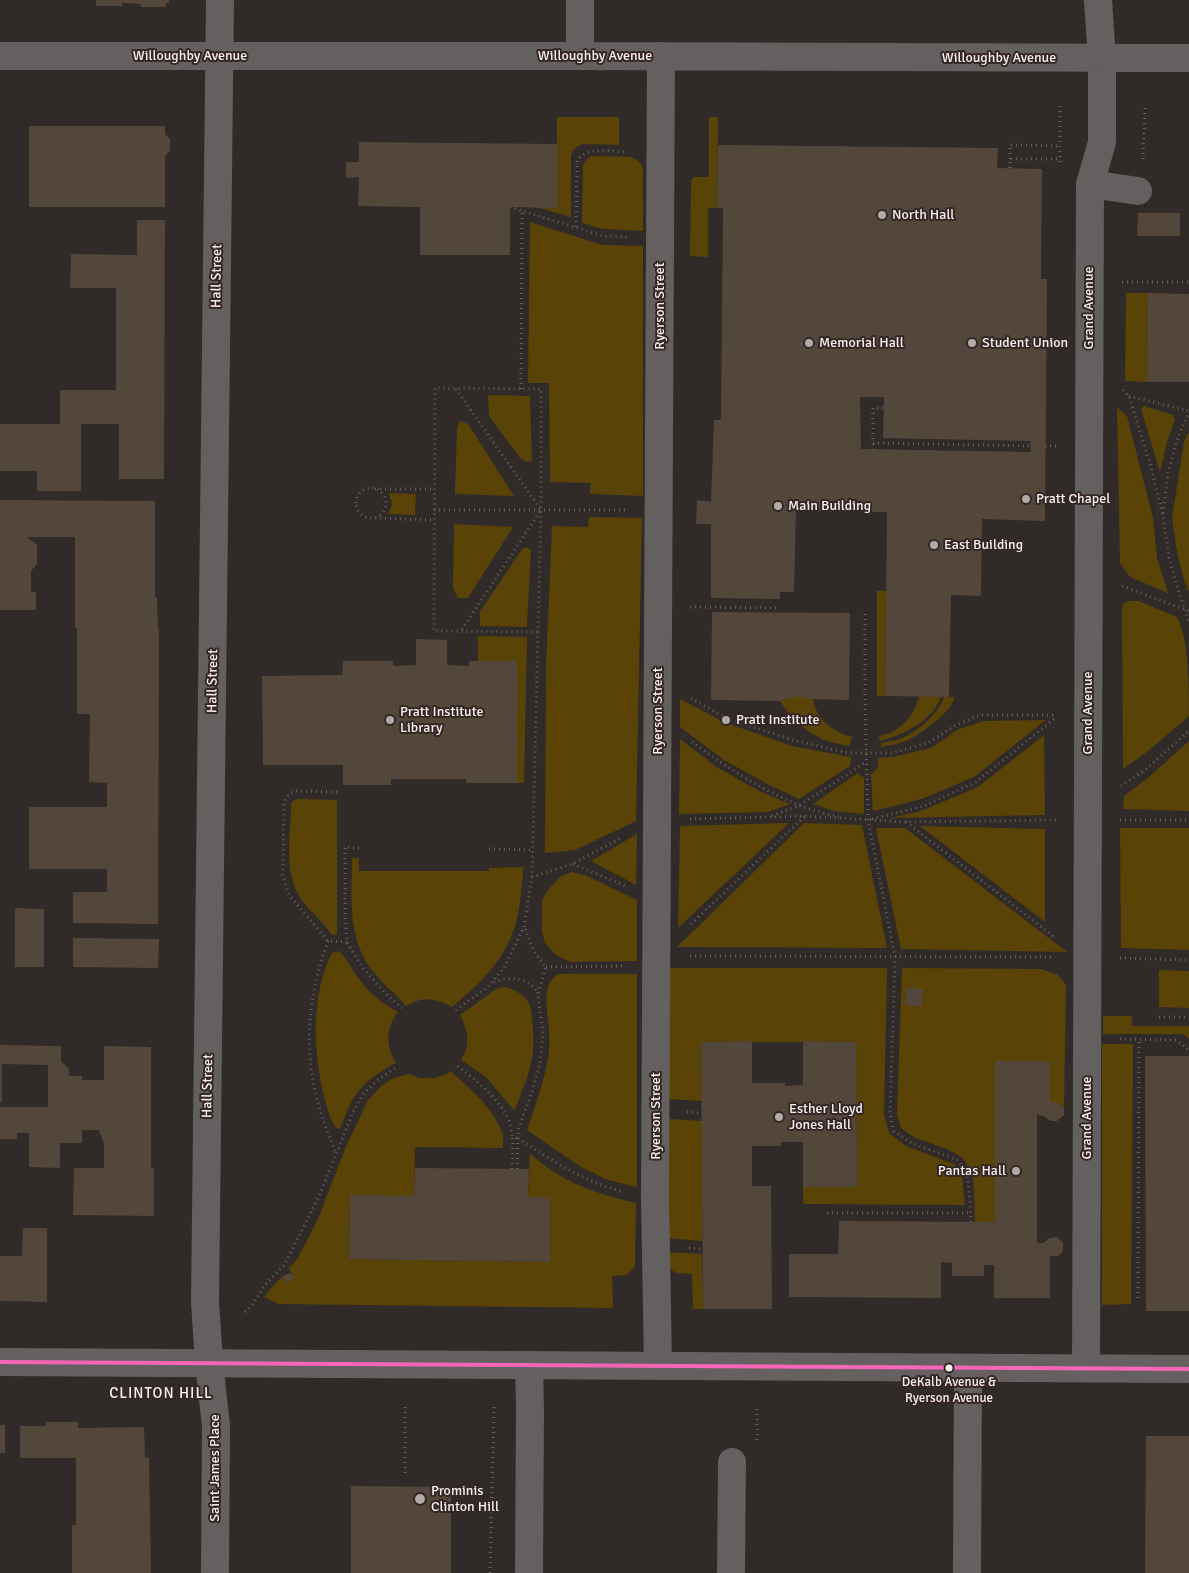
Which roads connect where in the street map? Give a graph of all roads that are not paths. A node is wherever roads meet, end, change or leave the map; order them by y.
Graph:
1 (220, 0) edge
2 (580, 0) edge
3 (1098, 0) edge
4 (0, 56) edge
5 (220, 56) junction
6 (580, 56) junction
7 (661, 56) junction
8 (1189, 58) edge
9 (1102, 59) junction
10 (1141, 178) road end
11 (1090, 184) junction
12 (0, 1362) edge
13 (209, 1362) junction
14 (529, 1365) junction
15 (658, 1366) junction
16 (968, 1368) junction
17 (1086, 1368) junction
18 (1189, 1369) edge
19 (732, 1462) dead end
20 (215, 1573) edge
21 (529, 1573) edge
22 (731, 1573) edge
23 (967, 1573) edge

1 - 5 street, Hall Street
2 - 6 street
3 - 9 street, Grand Avenue
4 - 5 street, Willoughby Avenue
5 - 6 street, Willoughby Avenue
5 - 13 street, Hall Street
6 - 7 street, Willoughby Avenue
7 - 9 street, Willoughby Avenue
7 - 15 street, Ryerson Street
8 - 9 street, Willoughby Avenue
9 - 11 street, Grand Avenue
10 - 11 street
11 - 17 street, Grand Avenue
12 - 13 main road
13 - 14 main road
13 - 20 street, Saint James Place
14 - 15 main road
14 - 21 street
15 - 16 main road
16 - 17 main road
16 - 23 street
17 - 18 main road
19 - 22 street

